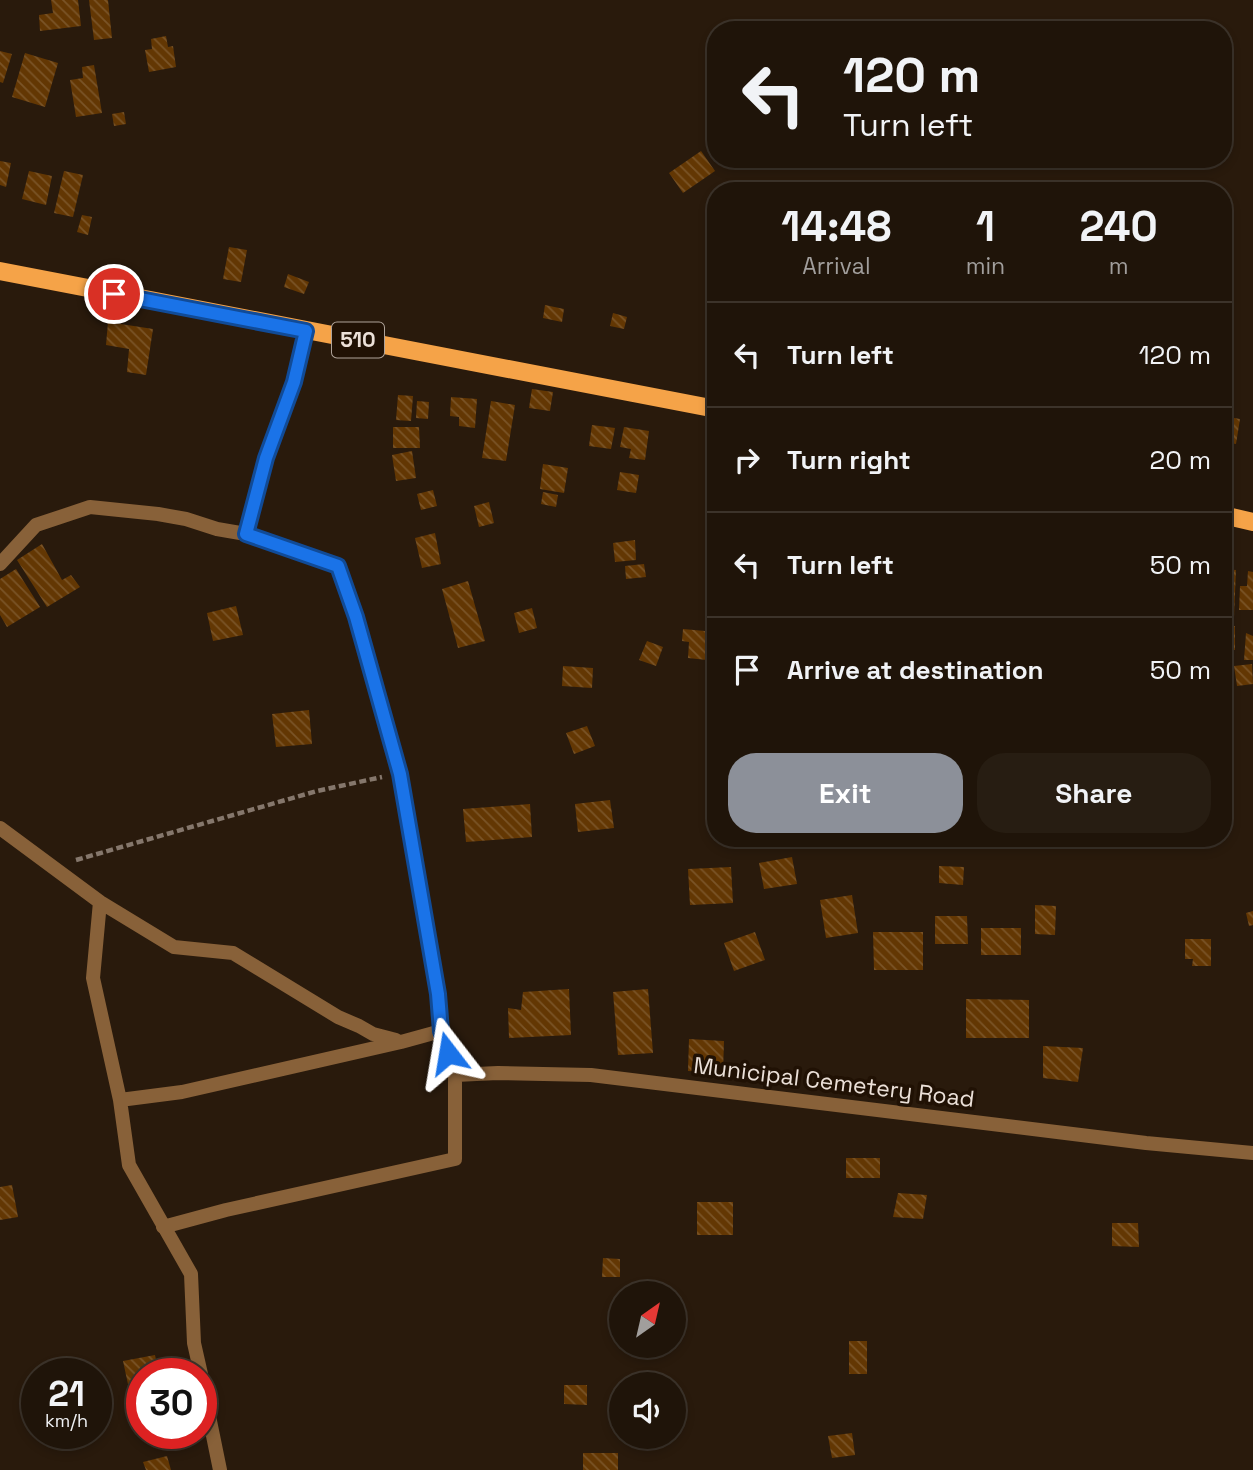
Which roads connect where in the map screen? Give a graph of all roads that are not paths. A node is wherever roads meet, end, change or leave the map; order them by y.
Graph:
1 (0, 271) edge
2 (306, 331) junction
3 (707, 407) edge
4 (1232, 517) edge
5 (1253, 522) edge
6 (246, 534) junction
7 (0, 564) edge
8 (0, 828) edge
9 (100, 902) junction
10 (441, 1031) junction
11 (401, 1042) junction
12 (455, 1075) junction
13 (120, 1100) junction
14 (1253, 1153) edge
15 (163, 1227) junction
16 (197, 1358) edge
17 (216, 1449) edge
18 (220, 1470) edge

1 - 2 main road, 510
2 - 3 main road, 510
2 - 6 street
4 - 5 main road
6 - 7 street
6 - 10 street
8 - 9 street
9 - 11 street
9 - 13 street
10 - 11 street
10 - 12 street
11 - 13 street
12 - 14 street, Municipal Cemetery Road
12 - 15 street
13 - 15 street
15 - 16 street
17 - 18 street

